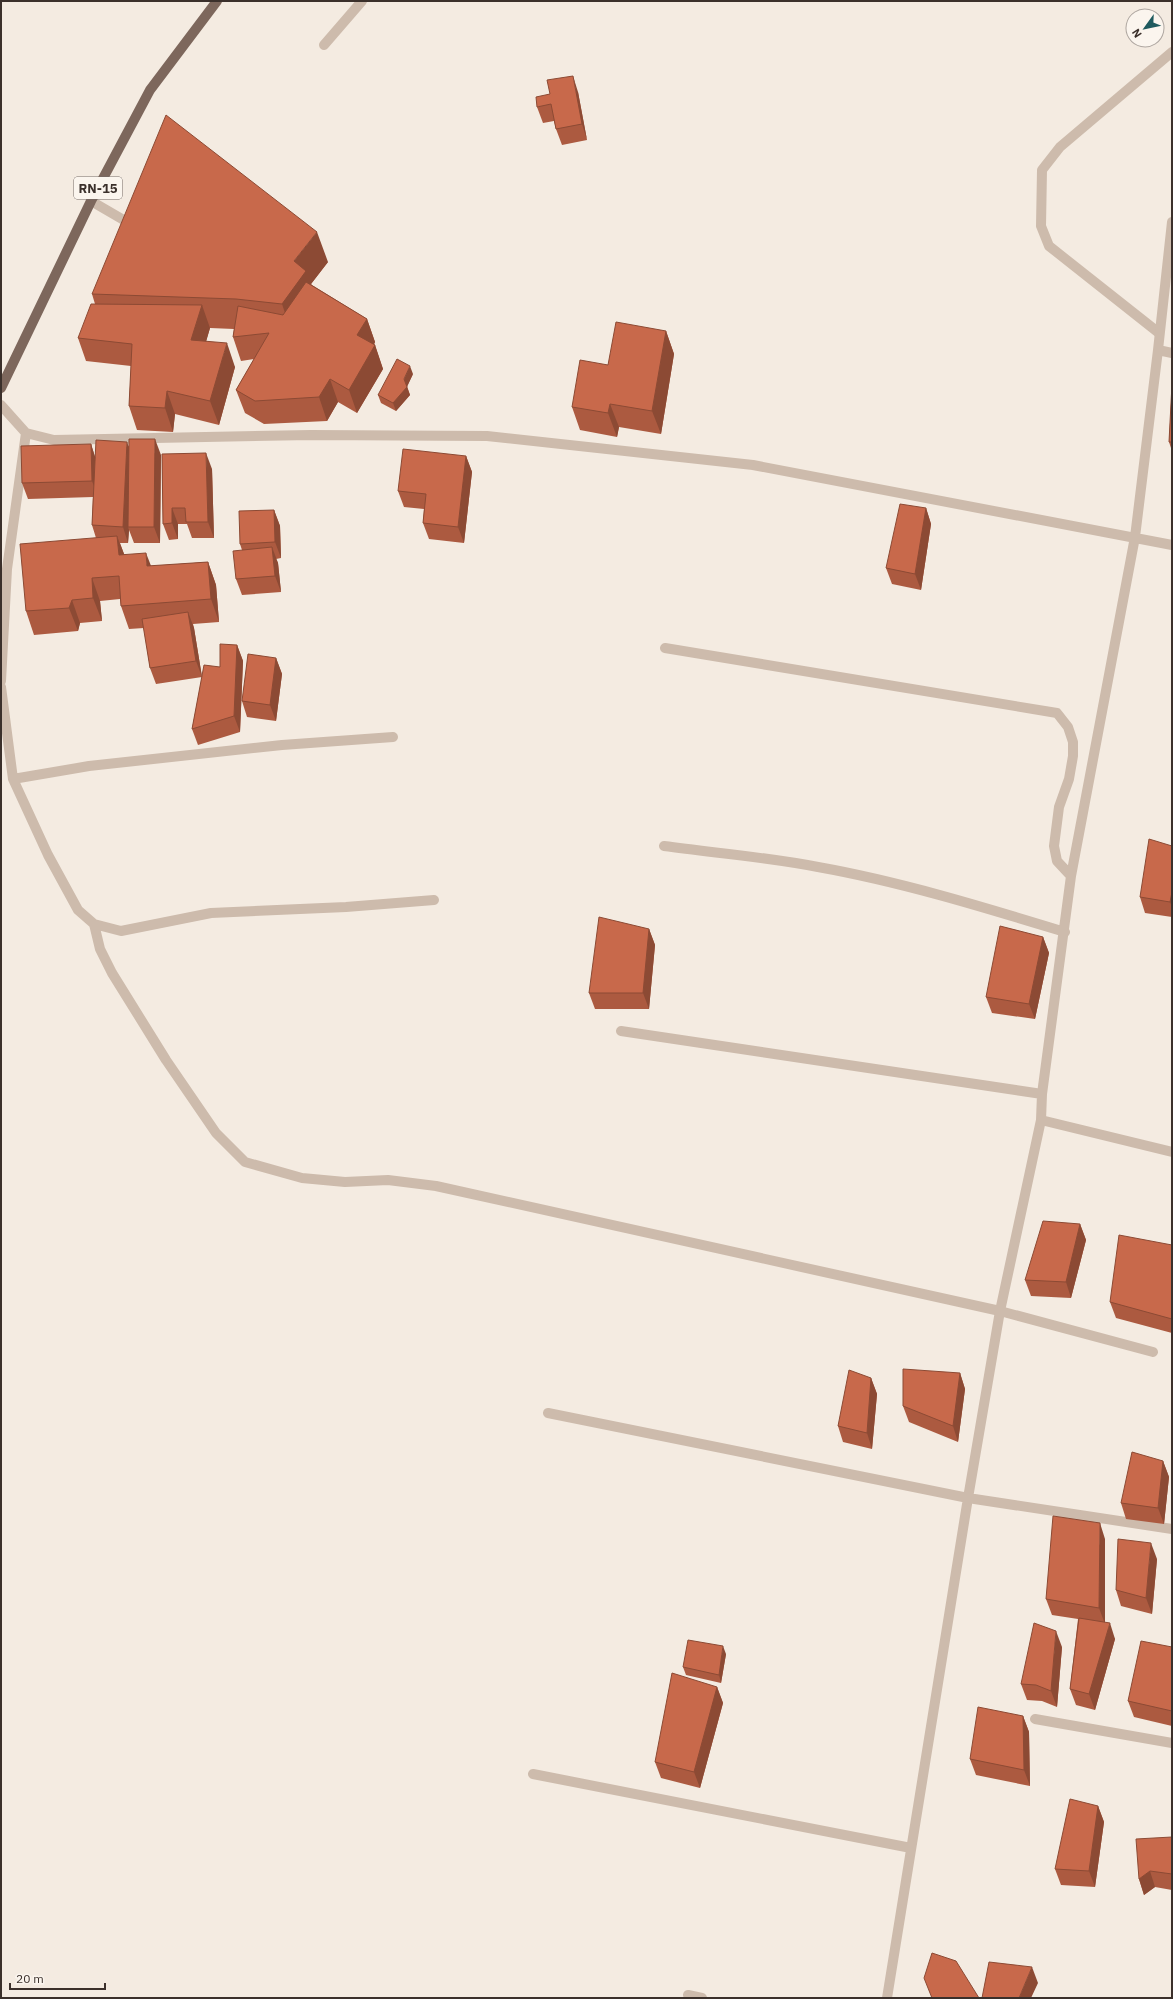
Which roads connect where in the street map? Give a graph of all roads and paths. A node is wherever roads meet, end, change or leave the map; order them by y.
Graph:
1 (217, 1) edge
2 (362, 1) edge
3 (324, 45) dead end
4 (1172, 52) edge
5 (91, 201) junction
6 (1172, 222) edge
7 (140, 229) edge
8 (1159, 333) junction
9 (1158, 350) junction
10 (1172, 353) edge
11 (1, 388) edge
12 (1, 405) edge
13 (26, 433) junction
14 (1135, 537) junction
15 (1172, 545) edge
16 (665, 648) dead end
17 (1, 681) edge
18 (1, 687) edge
19 (393, 737) dead end
20 (13, 780) junction
21 (664, 846) dead end
22 (1071, 876) junction
23 (434, 900) dead end
24 (94, 924) junction
25 (1065, 932) junction
26 (621, 1031) dead end
27 (1042, 1094) junction
28 (1041, 1120) junction
29 (1172, 1152) edge
30 (1000, 1311) junction
31 (1153, 1352) dead end
32 (548, 1414) dead end
33 (968, 1498) junction
34 (1172, 1529) edge
35 (1035, 1719) dead end
36 (1172, 1743) edge
37 (533, 1774) dead end
38 (911, 1848) junction
39 (688, 1995) dead end
40 (702, 1998) edge
41 (887, 1998) edge

1 - 5 main road, RN-15
2 - 3 street
4 - 8 street
5 - 7 street
5 - 11 main road, RN-15
6 - 8 street
8 - 9 street
9 - 10 street
9 - 14 street
12 - 13 street
13 - 14 street
13 - 17 street
14 - 15 street
14 - 22 street
16 - 22 street
18 - 20 street
19 - 20 street
20 - 24 street
21 - 25 street
22 - 25 street
23 - 24 street
24 - 30 street
25 - 27 street
26 - 27 street
27 - 28 street
28 - 29 street
28 - 30 street
30 - 31 street
30 - 33 street
32 - 33 street
33 - 34 street
33 - 38 street
35 - 36 street
37 - 38 street
38 - 41 street
39 - 40 street

